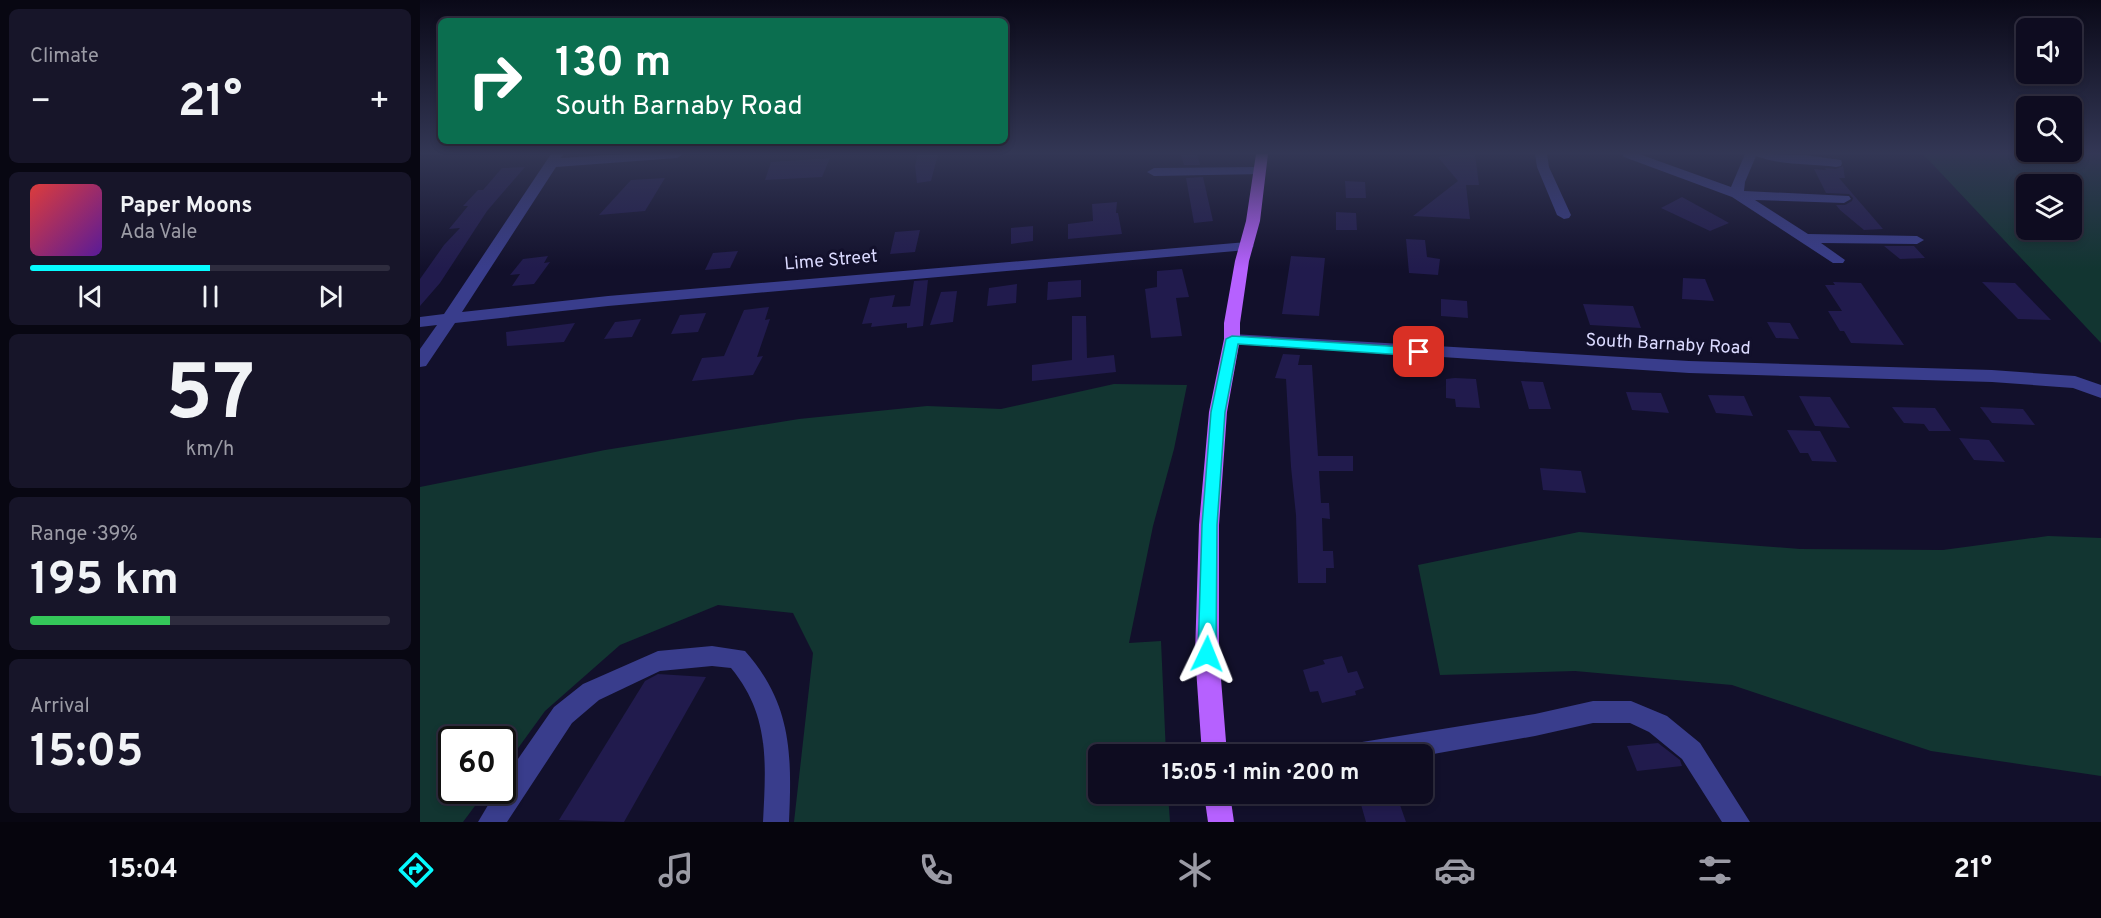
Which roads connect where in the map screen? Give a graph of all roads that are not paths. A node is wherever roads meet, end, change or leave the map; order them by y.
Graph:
1 (533, 192) edge
2 (1256, 192) edge
3 (1554, 192) edge
4 (1733, 192) edge
5 (1737, 194) junction
6 (1844, 199) dead end
7 (1564, 215) dead end
8 (1804, 238) junction
9 (1917, 240) dead end
10 (1247, 246) junction
11 (1838, 260) dead end
12 (451, 318) junction
13 (420, 322) edge
14 (1232, 339) junction
15 (420, 362) edge
16 (2101, 392) edge
17 (1213, 744) edge
18 (1417, 744) edge
19 (1218, 804) edge
20 (491, 822) edge
21 (776, 822) edge
22 (1221, 822) edge
23 (1737, 822) edge

1 - 12 street
2 - 10 main road
3 - 7 street
4 - 5 street
5 - 6 street
5 - 8 street
8 - 9 street
8 - 11 street
10 - 12 street, Lime Street
10 - 14 main road
12 - 13 street, Lime Street
12 - 15 street
14 - 16 street, South Barnaby Road
14 - 17 main road
18 - 23 street
19 - 22 main road
20 - 21 street

